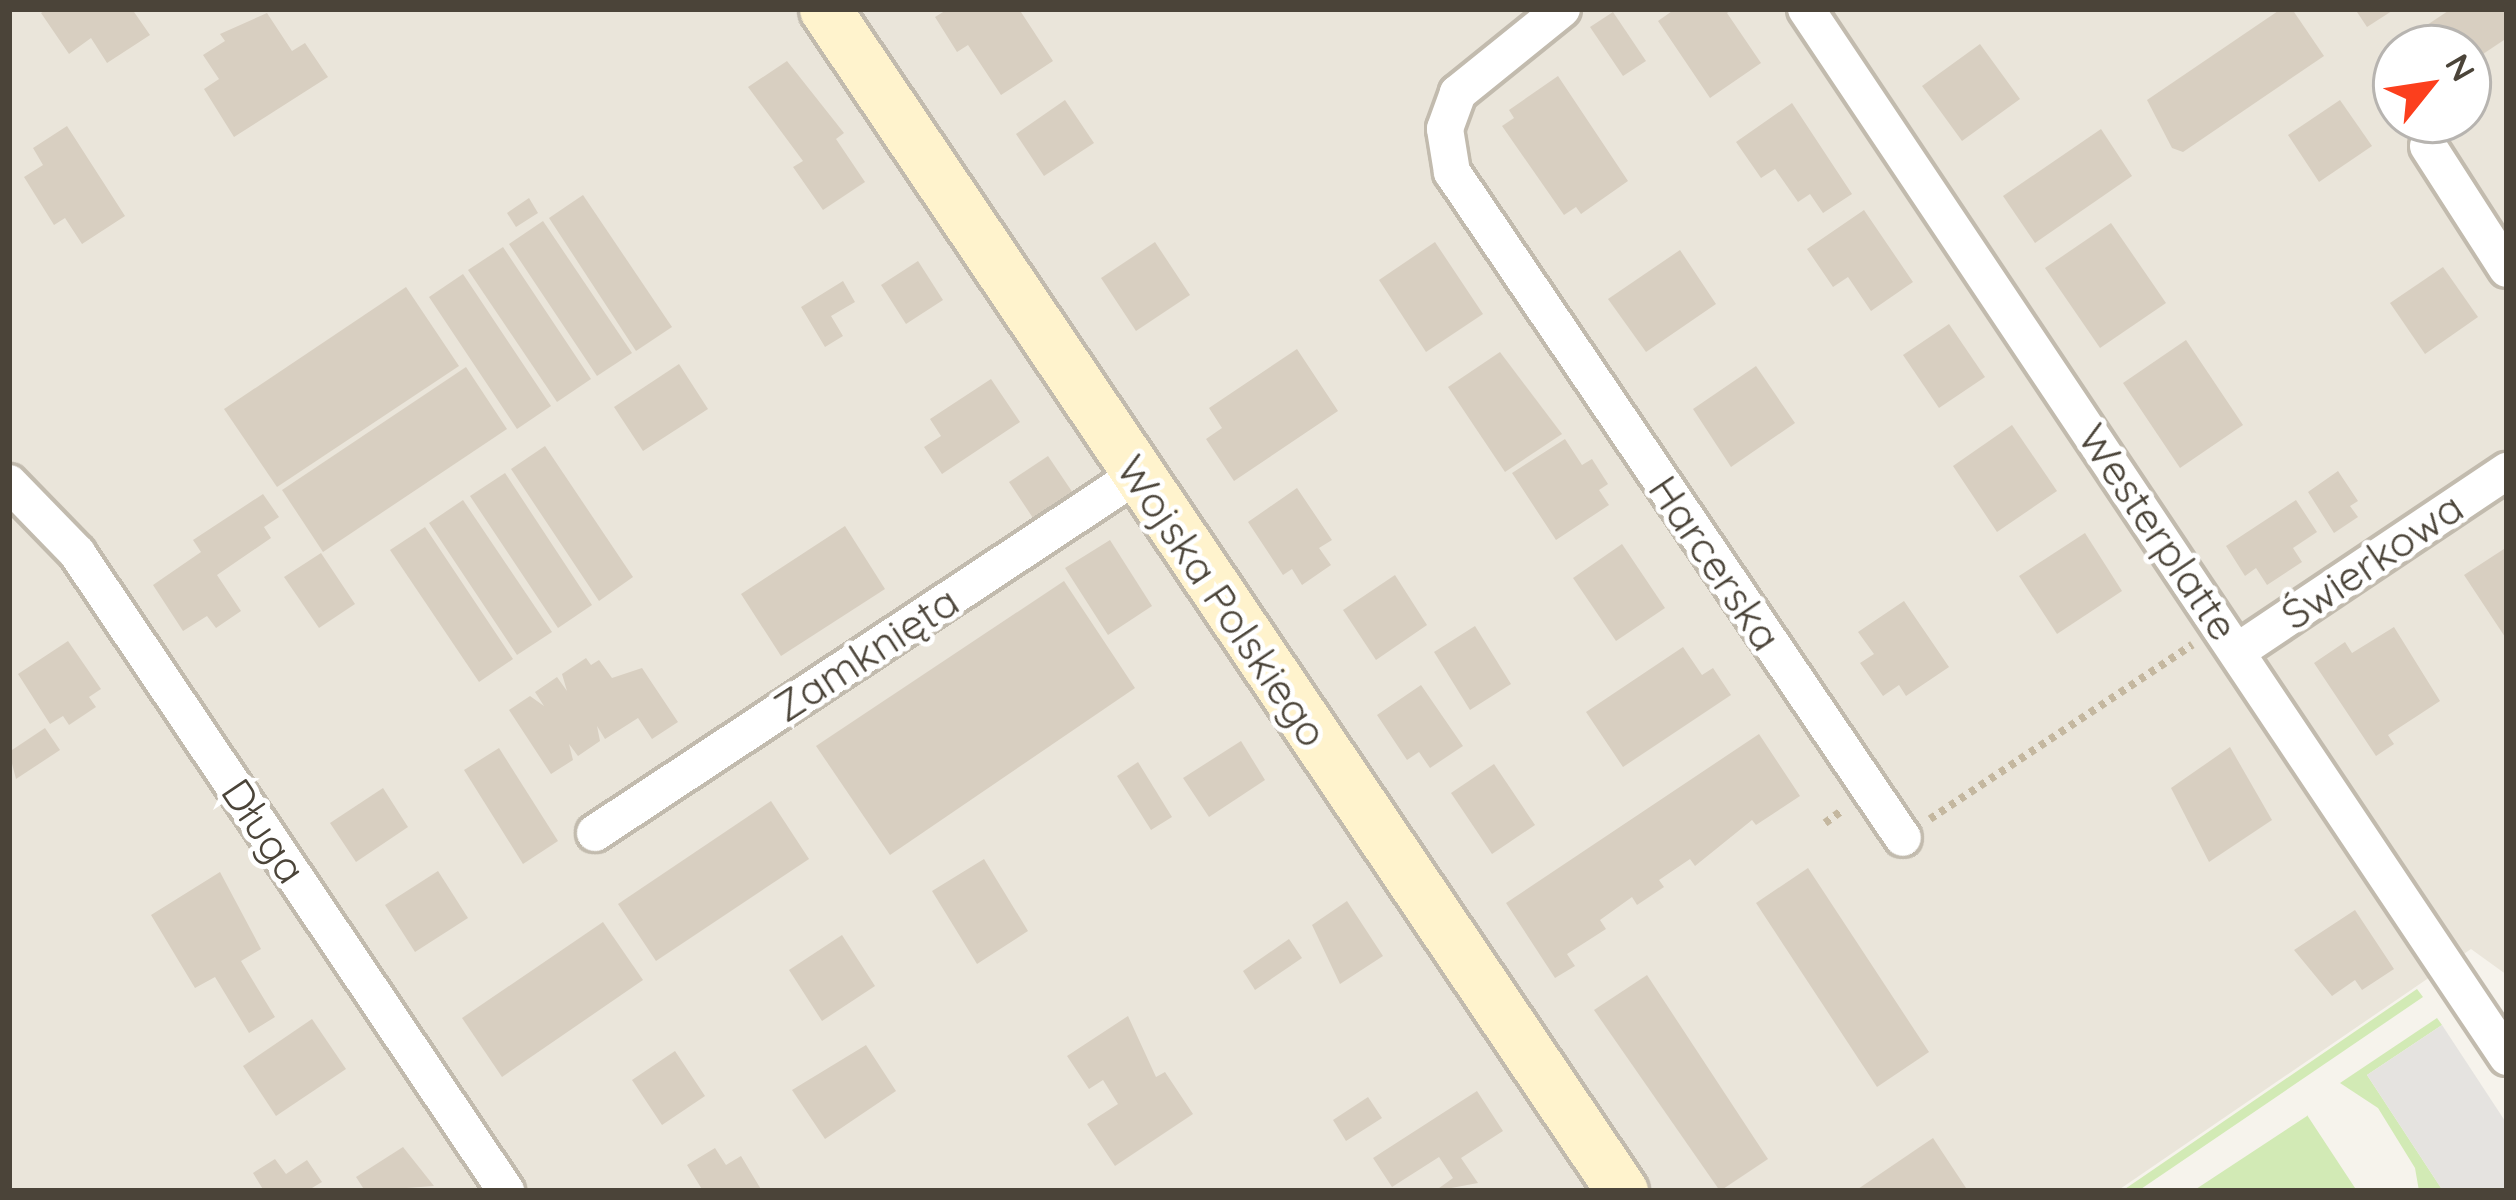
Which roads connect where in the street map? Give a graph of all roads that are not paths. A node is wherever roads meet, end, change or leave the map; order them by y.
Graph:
1 (824, 9) edge
2 (1562, 9) edge
3 (1806, 9) edge
4 (2428, 146) dead end
5 (2507, 269) edge
6 (2507, 471) edge
7 (1137, 475) junction
8 (9, 483) edge
9 (2238, 651) junction
10 (595, 833) dead end
11 (1903, 838) road end
12 (2507, 1057) edge
13 (506, 1191) edge
14 (1622, 1191) edge

1 - 7 street, Wojska Polskiego
2 - 11 street, Harcerska
3 - 9 street, Westerplatte
4 - 5 street
6 - 9 street, Świerkowa
7 - 10 street, Zamknięta
7 - 14 street, Wojska Polskiego
8 - 13 street, Długa
9 - 12 street, Westerplatte

